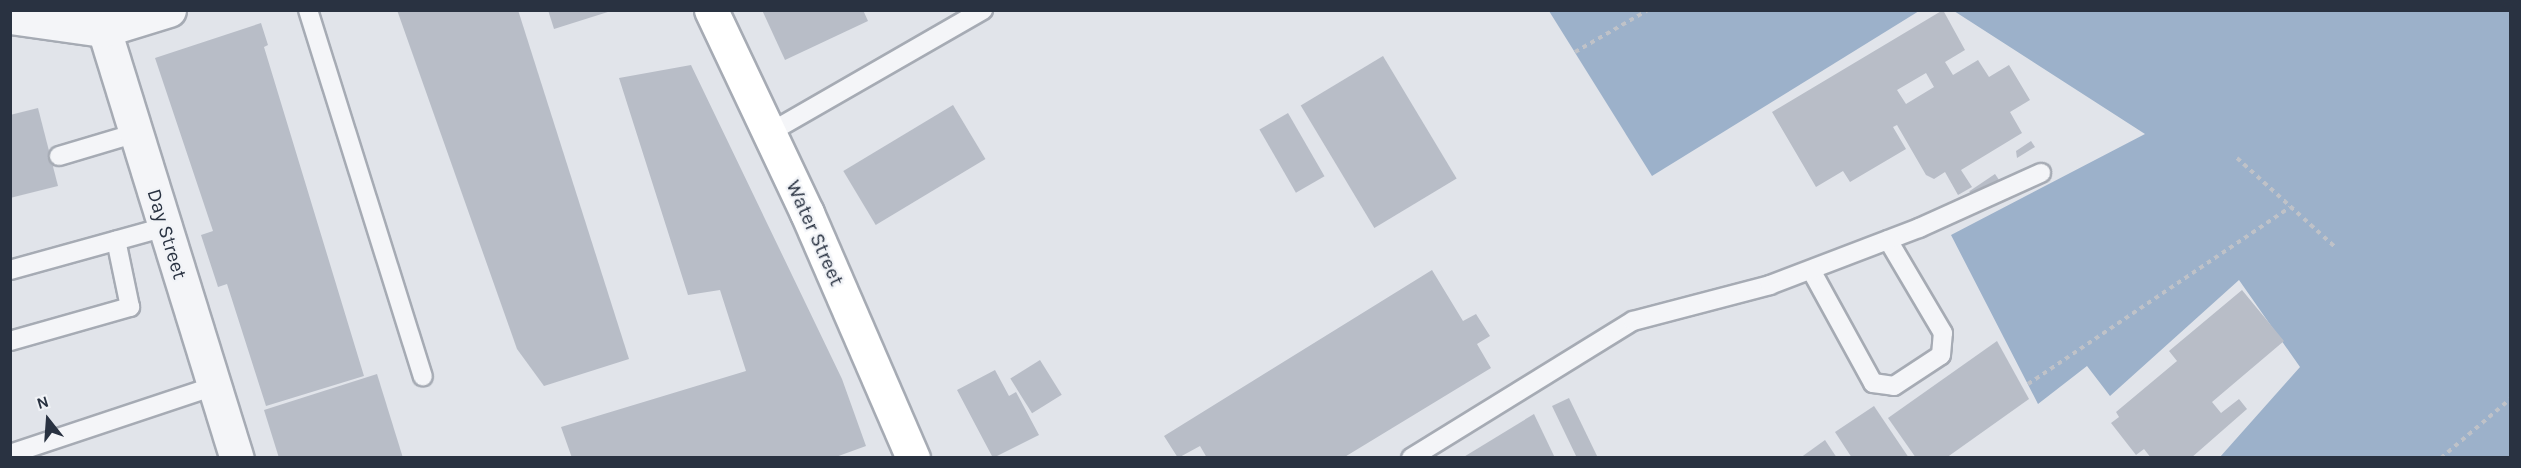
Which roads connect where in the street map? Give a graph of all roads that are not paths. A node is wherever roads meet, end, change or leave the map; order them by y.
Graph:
1 (168, 10) edge
2 (308, 10) edge
3 (711, 10) edge
4 (983, 10) edge
5 (10, 17) edge
6 (101, 20) edge
7 (136, 133) junction
8 (769, 133) junction
9 (59, 156) dead end
10 (2041, 173) dead end
11 (165, 227) junction
12 (116, 240) junction
13 (1888, 240) junction
14 (10, 270) edge
15 (1811, 270) junction
16 (10, 341) edge
17 (423, 376) dead end
18 (215, 386) junction
19 (10, 454) edge
20 (237, 458) edge
21 (913, 458) edge
22 (1411, 458) edge

1 - 6 street
2 - 17 lane
3 - 8 main road, Water Street
4 - 8 lane
5 - 6 street
6 - 7 street, Day Street
7 - 9 lane
7 - 11 street, Day Street
8 - 21 main road, Water Street
10 - 13 lane
11 - 12 lane
11 - 18 street, Day Street
12 - 14 lane
12 - 16 lane
13 - 15 lane
13 - 15 lane
15 - 22 lane
18 - 19 lane
18 - 20 street, Day Street

